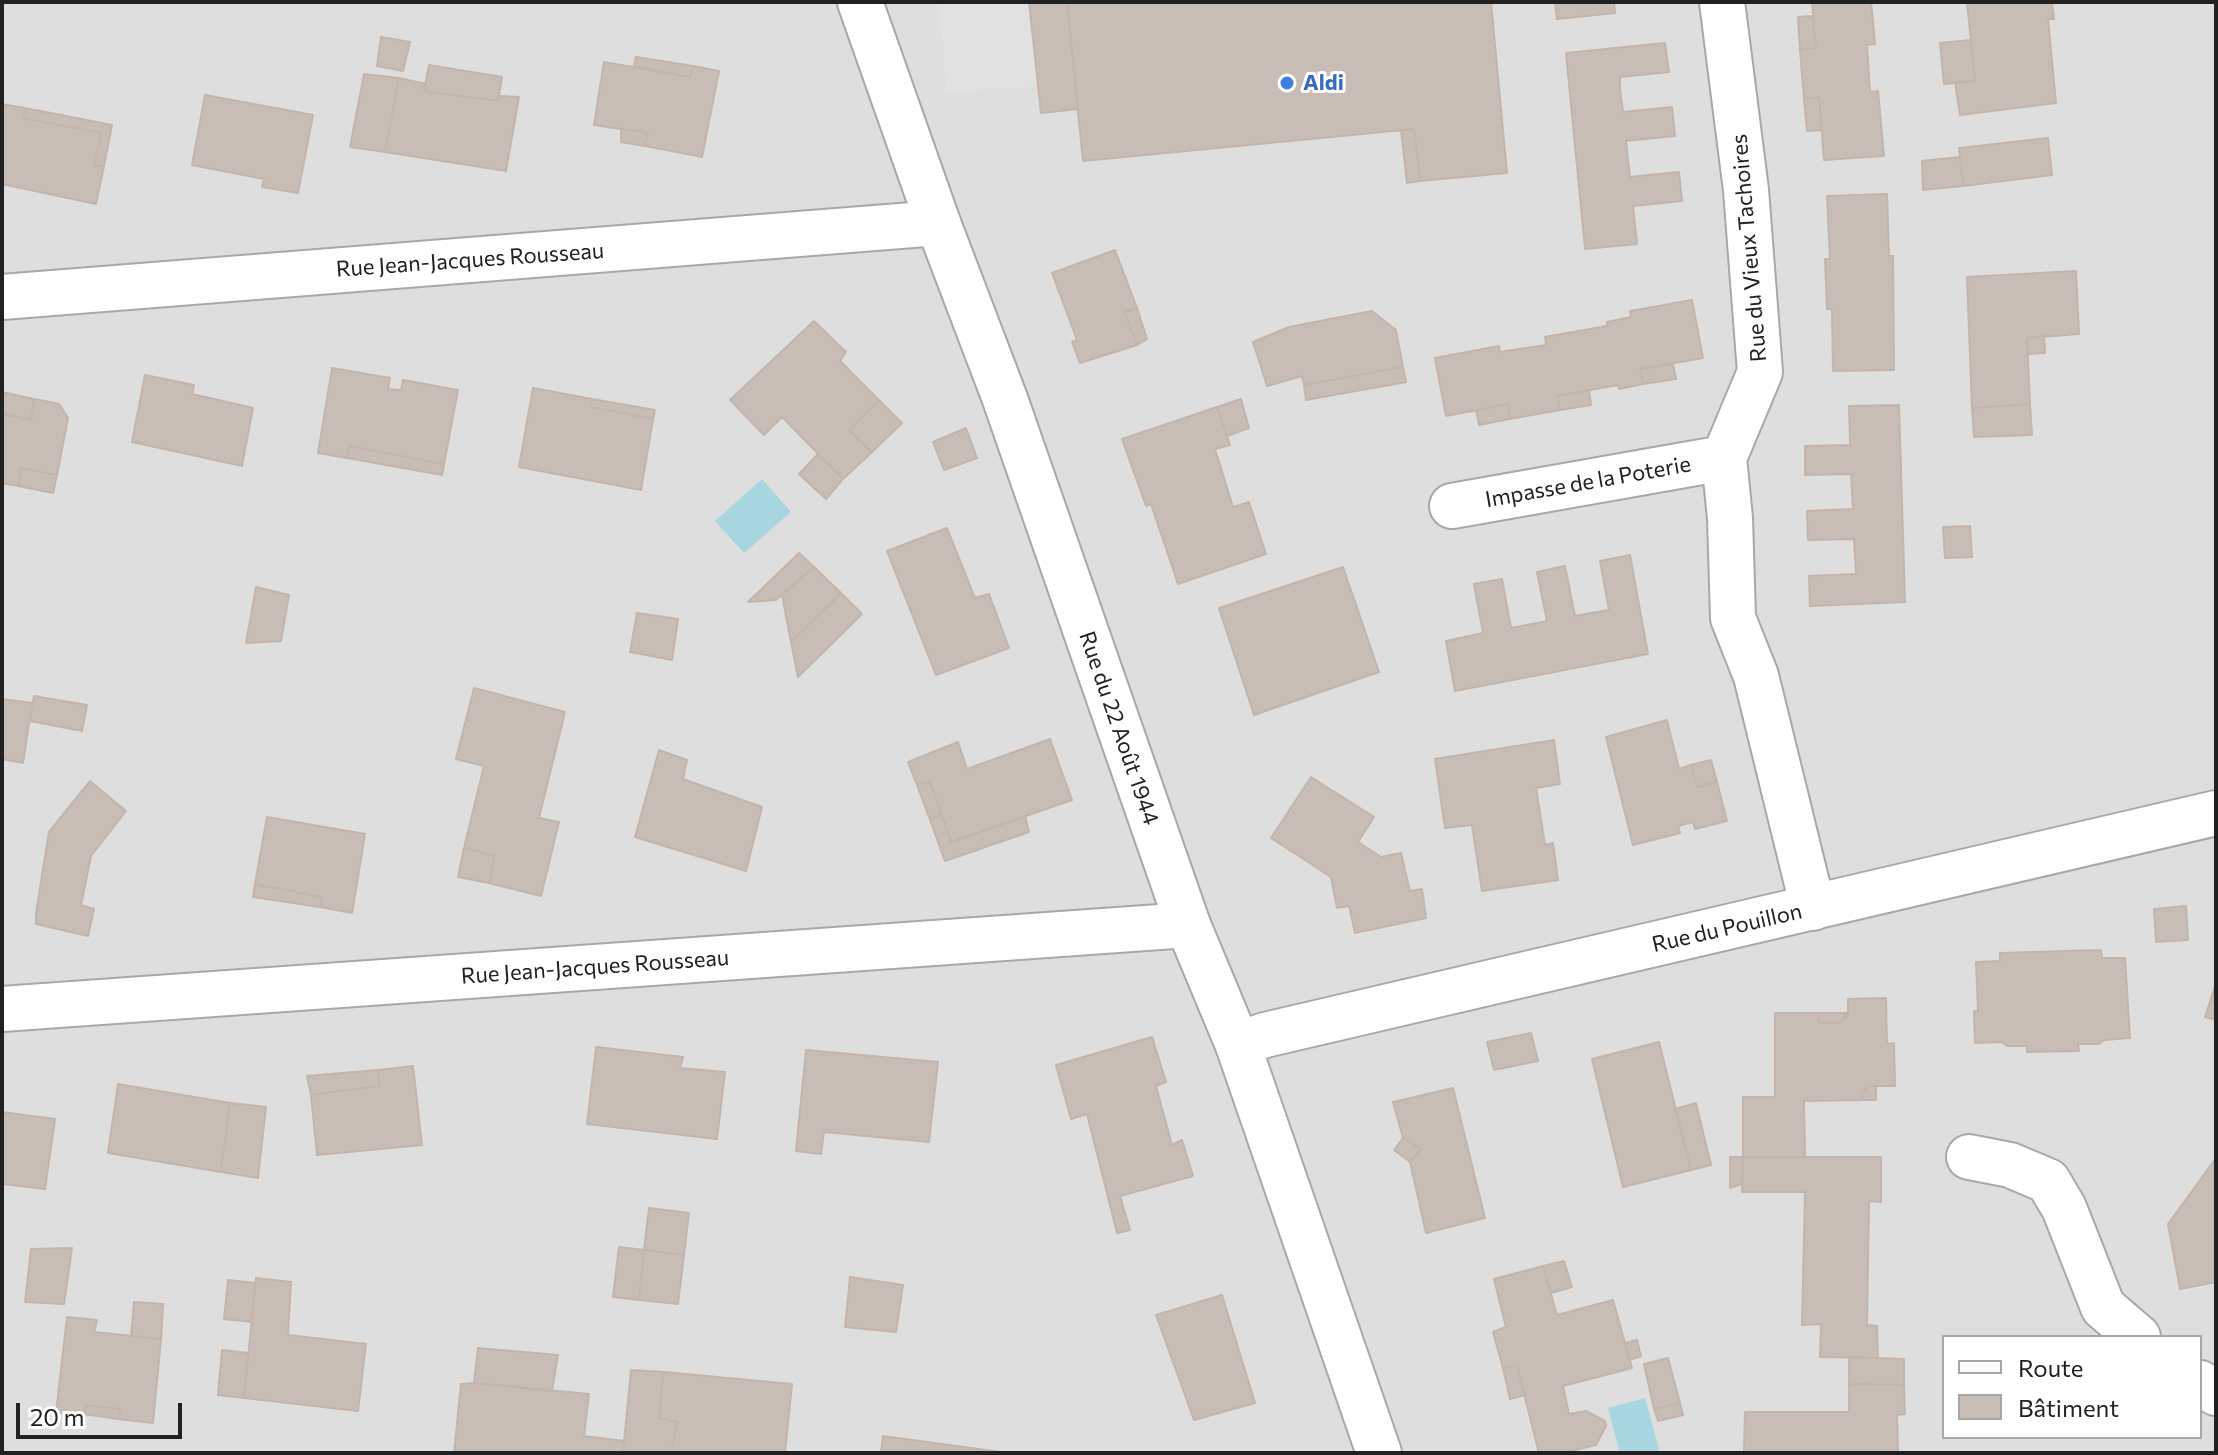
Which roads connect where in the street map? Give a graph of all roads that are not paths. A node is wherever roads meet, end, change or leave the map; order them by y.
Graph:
1 (860, 2) edge
2 (1722, 2) edge
3 (938, 223) junction
4 (2, 297) edge
5 (1724, 458) junction
6 (1452, 506) dead end
7 (2216, 813) edge
8 (1813, 908) junction
9 (1188, 925) junction
10 (2, 1009) edge
11 (1238, 1045) junction
12 (1969, 1157) dead end
13 (2136, 1335) edge
14 (1379, 1453) edge

1 - 3 street, Rue du 22 Août 1944
2 - 5 street, Rue du Vieux Tachoires
3 - 4 street, Rue Jean-Jacques Rousseau
3 - 9 street, Rue du 22 Août 1944
5 - 6 street, Impasse de la Poterie
5 - 8 street, Rue du Vieux Tachoires
7 - 8 street, Rue du Pouillon
8 - 11 street, Rue du Pouillon
9 - 10 street, Rue Jean-Jacques Rousseau
9 - 11 street, Rue du 22 Août 1944
11 - 14 street, Rue du 22 Août 1944
12 - 13 street

